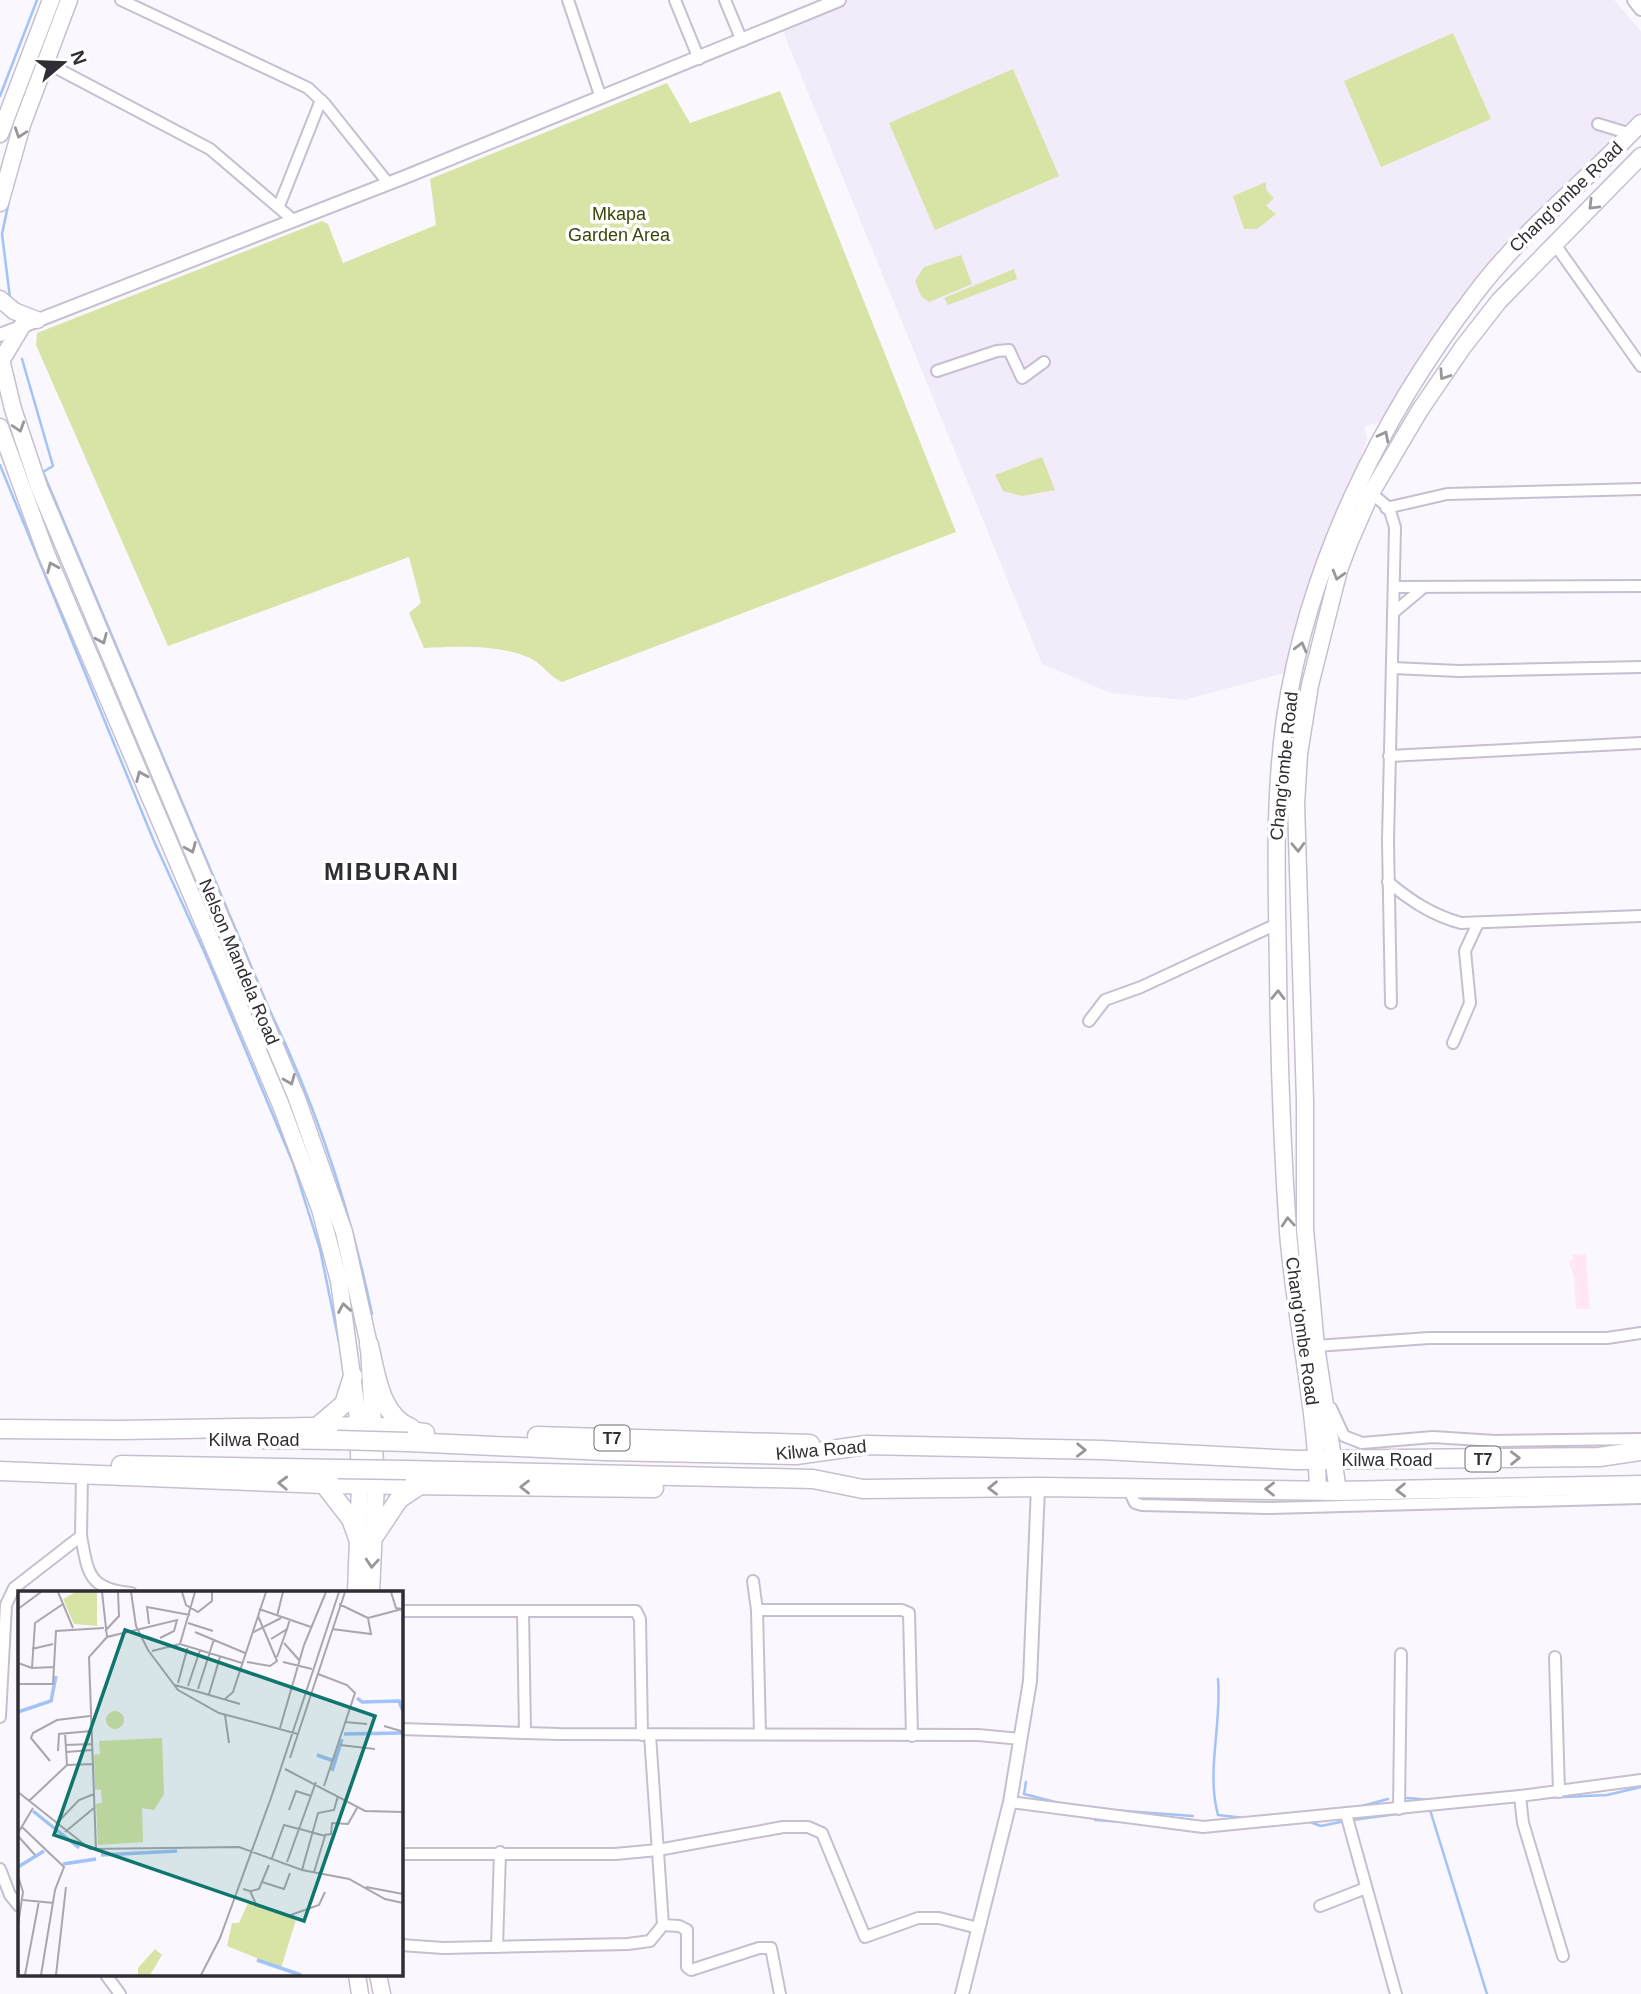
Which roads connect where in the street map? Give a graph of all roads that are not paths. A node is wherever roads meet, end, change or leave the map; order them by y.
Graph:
1 (51, 0) edge
2 (69, 0) edge
3 (121, 0) edge
4 (568, 0) edge
5 (675, 0) edge
6 (725, 0) edge
7 (1634, 0) edge
8 (833, 1) edge
9 (1641, 9) edge
10 (742, 41) junction
11 (699, 59) junction
12 (45, 62) junction
13 (601, 98) junction
14 (321, 100) junction
15 (1598, 124) dead end
16 (1636, 129) edge
17 (0, 134) edge
18 (1641, 156) edge
19 (388, 183) junction
20 (0, 203) edge
21 (279, 206) junction
22 (292, 219) junction
23 (1554, 243) junction
24 (0, 299) edge
25 (30, 323) junction
26 (0, 335) edge
27 (1, 358) edge
28 (1044, 362) dead end
29 (1641, 366) edge
30 (937, 371) dead end
31 (0, 427) edge
32 (1641, 489) edge
33 (1371, 493) junction
34 (1386, 508) junction
35 (1641, 586) edge
36 (1394, 587) junction
37 (1423, 587) junction
38 (1394, 613) junction
39 (1641, 667) edge
40 (1393, 668) junction
41 (1641, 744) edge
42 (1390, 756) junction
43 (1388, 882) junction
44 (1641, 916) edge
45 (1478, 923) junction
46 (1277, 924) junction
47 (1391, 1003) dead end
48 (1089, 1021) dead end
49 (1454, 1042) dead end
50 (1641, 1333) edge
51 (369, 1345) junction
52 (1316, 1346) junction
53 (353, 1376) junction
54 (1323, 1391) junction
55 (318, 1426) junction
56 (365, 1426) junction
57 (0, 1429) edge
58 (1323, 1430) junction
59 (416, 1437) junction
60 (0, 1438) edge
61 (1641, 1439) edge
62 (1641, 1451) edge
63 (1296, 1460) junction
64 (1326, 1460) junction
65 (1359, 1460) junction
66 (0, 1463) edge
67 (0, 1471) edge
68 (82, 1475) junction
69 (324, 1484) junction
70 (368, 1485) junction
71 (420, 1485) junction
72 (1641, 1485) edge
73 (1038, 1487) junction
74 (863, 1489) junction
75 (1129, 1490) junction
76 (1318, 1491) junction
77 (1338, 1492) junction
78 (1641, 1498) edge
79 (81, 1536) junction
80 (367, 1538) junction
81 (753, 1581) dead end
82 (122, 1591) edge
83 (356, 1591) edge
84 (371, 1591) edge
85 (757, 1610) junction
86 (402, 1611) edge
87 (523, 1612) junction
88 (1401, 1654) dead end
89 (1555, 1657) dead end
90 (0, 1717) edge
91 (402, 1729) edge
92 (525, 1733) junction
93 (760, 1734) junction
94 (646, 1735) junction
95 (912, 1736) junction
96 (1020, 1739) junction
97 (1641, 1780) edge
98 (1559, 1792) junction
99 (1520, 1797) junction
100 (1010, 1802) junction
101 (1399, 1809) junction
102 (1346, 1814) junction
103 (658, 1850) junction
104 (500, 1852) junction
105 (402, 1854) edge
106 (0, 1869) edge
107 (1366, 1888) junction
108 (18, 1905) edge
109 (1320, 1906) dead end
110 (663, 1926) junction
111 (978, 1928) junction
112 (402, 1945) edge
113 (497, 1947) junction
114 (1563, 1956) dead end
115 (107, 1976) edge
116 (357, 1976) edge
117 (378, 1976) edge
118 (120, 1994) edge
119 (360, 1994) edge
120 (382, 1994) edge
121 (780, 1994) edge
122 (962, 1994) edge
123 (1396, 1994) edge

1 - 17 main road
2 - 12 main road
3 - 14 street
4 - 13 street
5 - 11 street
6 - 10 street
7 - 9 street
8 - 10 street
10 - 11 street
11 - 13 street
12 -> 20 main road
12 - 21 street
13 - 19 street
14 - 19 street
14 - 21 street
15 - 16 street
46 -> 16 main road, Chang'ombe Road
18 -> 23 main road, Chang'ombe Road
19 - 22 street
21 - 22 street
22 - 25 street
23 - 29 street
23 -> 33 main road, Chang'ombe Road
24 - 25 main road
25 - 26 street
25 - 27 main road
27 -> 51 main road, Nelson Mandela Road
28 - 30 street
53 -> 31 main road, Nelson Mandela Road
32 - 34 street
33 - 34 street
33 -> 52 main road, Chang'ombe Road
34 - 36 street
35 - 37 street
36 - 37 street
36 - 38 street
37 - 38 street
38 - 40 street
39 - 40 street
40 - 42 street
41 - 42 street
42 - 43 street
43 - 45 street
43 - 47 street
44 - 45 street
45 - 49 street
46 - 48 street
58 -> 46 main road, Chang'ombe Road
50 - 52 street
51 - 56 main road, Nelson Mandela Road
51 - 59 highway
52 - 54 main road, Chang'ombe Road
53 - 55 highway
53 - 56 main road, Nelson Mandela Road
54 - 58 main road, Chang'ombe Road
54 - 61 street
55 - 56 highway, T7
55 - 57 highway, T7
56 - 59 highway, T7
56 - 70 main road, Nelson Mandela Road
58 - 63 main road
58 - 64 main road, Chang'ombe Road
58 - 65 main road, Chang'ombe Road
59 - 60 highway, Kilwa Road / T7, bridge
59 -> 63 highway, Kilwa Road / T7
65 -> 62 highway, Kilwa Road / T7
63 - 64 highway, Kilwa Road / T7
64 - 65 highway, Kilwa Road / T7
64 - 76 main road, Chang'ombe Road
64 - 77 main road, Chang'ombe Road
66 - 74 highway, Kilwa Road / T7, bridge
67 - 68 highway, T7
69 -> 68 highway, T7
68 - 79 street
69 - 70 highway, T7
69 - 80 highway
70 - 71 highway, T7
70 - 80 main road, Nelson Mandela Road
74 -> 71 highway, T7
71 - 80 highway
72 -> 77 highway, Kilwa Road / T7
73 -> 74 highway, Kilwa Road / T7
73 - 75 highway, Kilwa Road / T7
73 - 96 street
76 -> 75 highway, Kilwa Road / T7
75 - 78 street
76 - 77 highway, Kilwa Road / T7
79 - 82 street
79 - 90 street
80 - 83 main road, Nelson Mandela Road
80 -> 84 main road, Nelson Mandela Road
81 - 85 street
85 - 93 street
85 - 95 street
86 - 87 street
87 - 92 street
87 - 94 street
88 - 101 street
89 - 98 street
91 - 92 street
92 - 94 street
93 - 94 street
93 - 95 street
94 - 103 street
95 - 96 street
96 - 100 street
97 - 98 street
98 - 99 street
99 - 101 street
99 - 114 street
100 - 102 street
100 - 111 street
101 - 102 street
102 - 107 street
103 - 104 street
103 - 110 street
103 - 111 street
104 - 105 street
104 - 113 street
106 - 108 street
107 - 109 street
107 - 123 street
110 - 113 street
110 - 121 street
111 - 122 street
112 - 113 street
115 - 118 street
116 - 119 main road
117 - 120 main road

